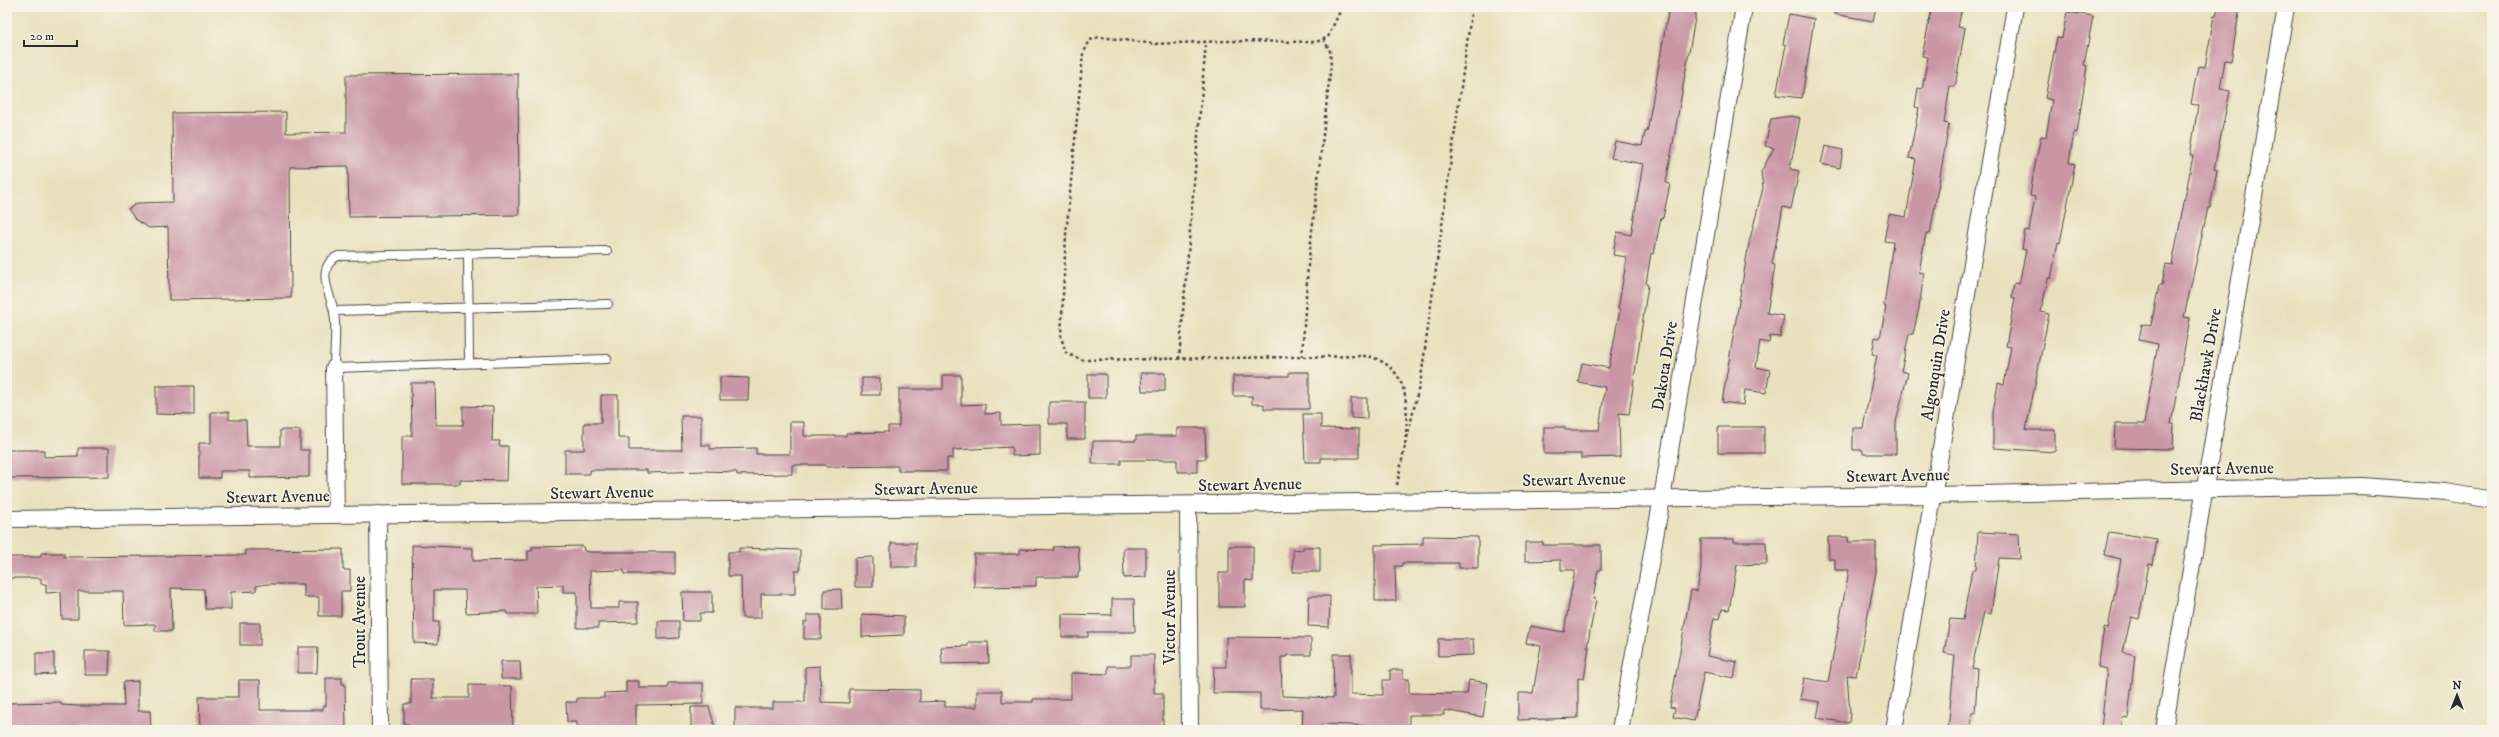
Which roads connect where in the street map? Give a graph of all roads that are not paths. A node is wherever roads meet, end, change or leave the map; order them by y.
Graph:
1 (1744, 7) edge
2 (2016, 7) edge
3 (2286, 7) edge
4 (607, 251) dead end
5 (468, 253) junction
6 (608, 304) dead end
7 (469, 307) junction
8 (334, 311) junction
9 (607, 359) dead end
10 (470, 363) junction
11 (334, 368) junction
12 (2205, 488) junction
13 (1934, 494) junction
14 (1662, 498) junction
15 (2492, 500) edge
16 (1188, 505) junction
17 (378, 514) junction
18 (336, 515) junction
19 (7, 519) edge
20 (380, 730) edge
21 (1190, 730) edge
22 (1620, 730) edge
23 (1894, 730) edge
24 (2164, 730) edge

1 - 14 street, Dakota Drive
2 - 13 street, Algonquin Drive
3 - 12 street, Blackhawk Drive
4 - 5 lane
5 - 7 lane
5 - 8 lane
6 - 7 lane
7 - 8 lane
7 - 10 lane
8 - 11 lane
9 - 10 lane
10 - 11 lane
11 - 18 street
12 - 13 street, Stewart Avenue
12 - 15 street, Stewart Avenue
12 - 24 street, Blackhawk Drive
13 - 14 street, Stewart Avenue
13 - 23 street, Algonquin Drive
14 - 16 street, Stewart Avenue
14 - 22 street, Dakota Drive
16 - 17 street, Stewart Avenue
16 - 21 street, Victor Avenue
17 - 18 street, Stewart Avenue
17 - 20 street, Trout Avenue
18 - 19 street, Stewart Avenue

